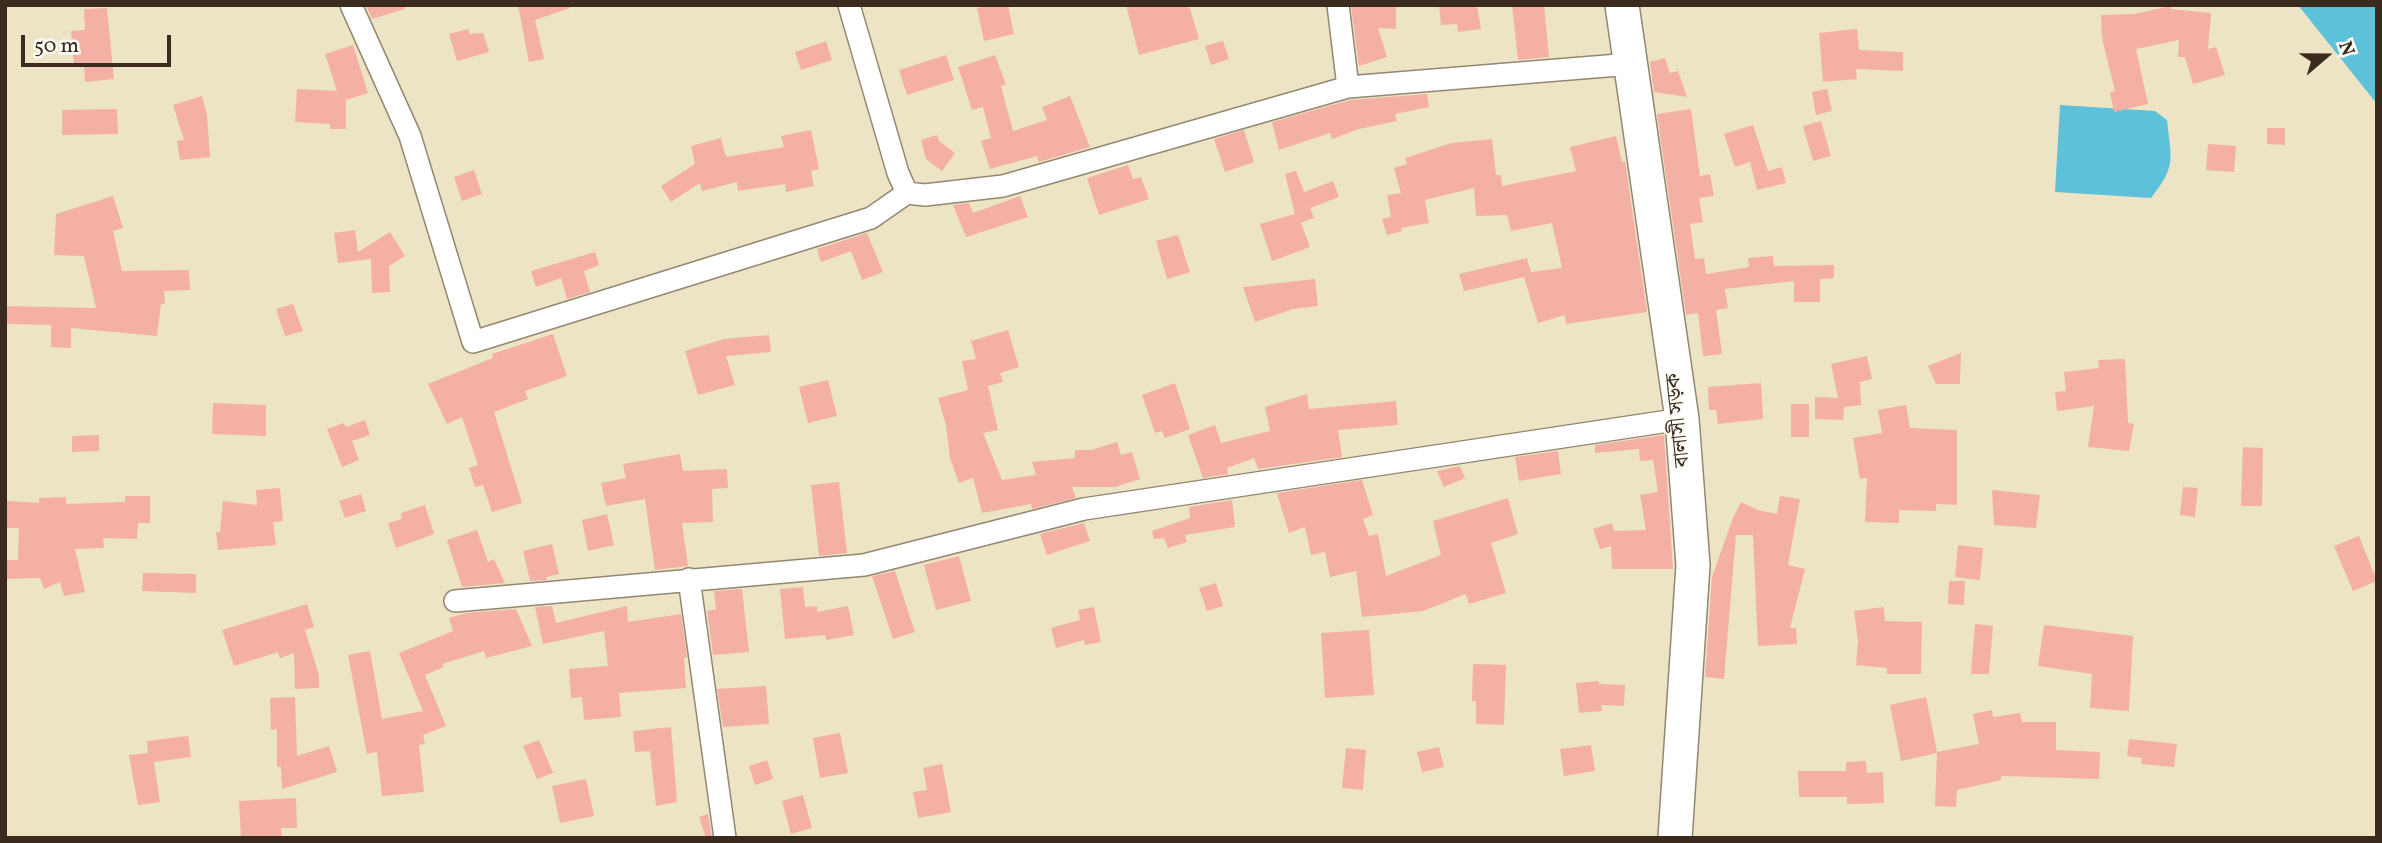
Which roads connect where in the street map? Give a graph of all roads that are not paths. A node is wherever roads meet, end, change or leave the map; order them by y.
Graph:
1 (351, 5) edge
2 (849, 5) edge
3 (1338, 5) edge
4 (1622, 5) edge
5 (1631, 64) junction
6 (1348, 87) junction
7 (907, 193) junction
8 (1682, 419) junction
9 (689, 579) junction
10 (455, 601) dead end
11 (725, 838) edge
12 (1675, 838) edge

1 - 7 street
2 - 7 street
3 - 6 street
4 - 5 main road, বালাসী সড়ক
5 - 6 street
5 - 8 main road, বালাসী সড়ক
6 - 7 street
8 - 9 street
8 - 12 main road, বালাসী সড়ক
9 - 10 street
9 - 11 street

